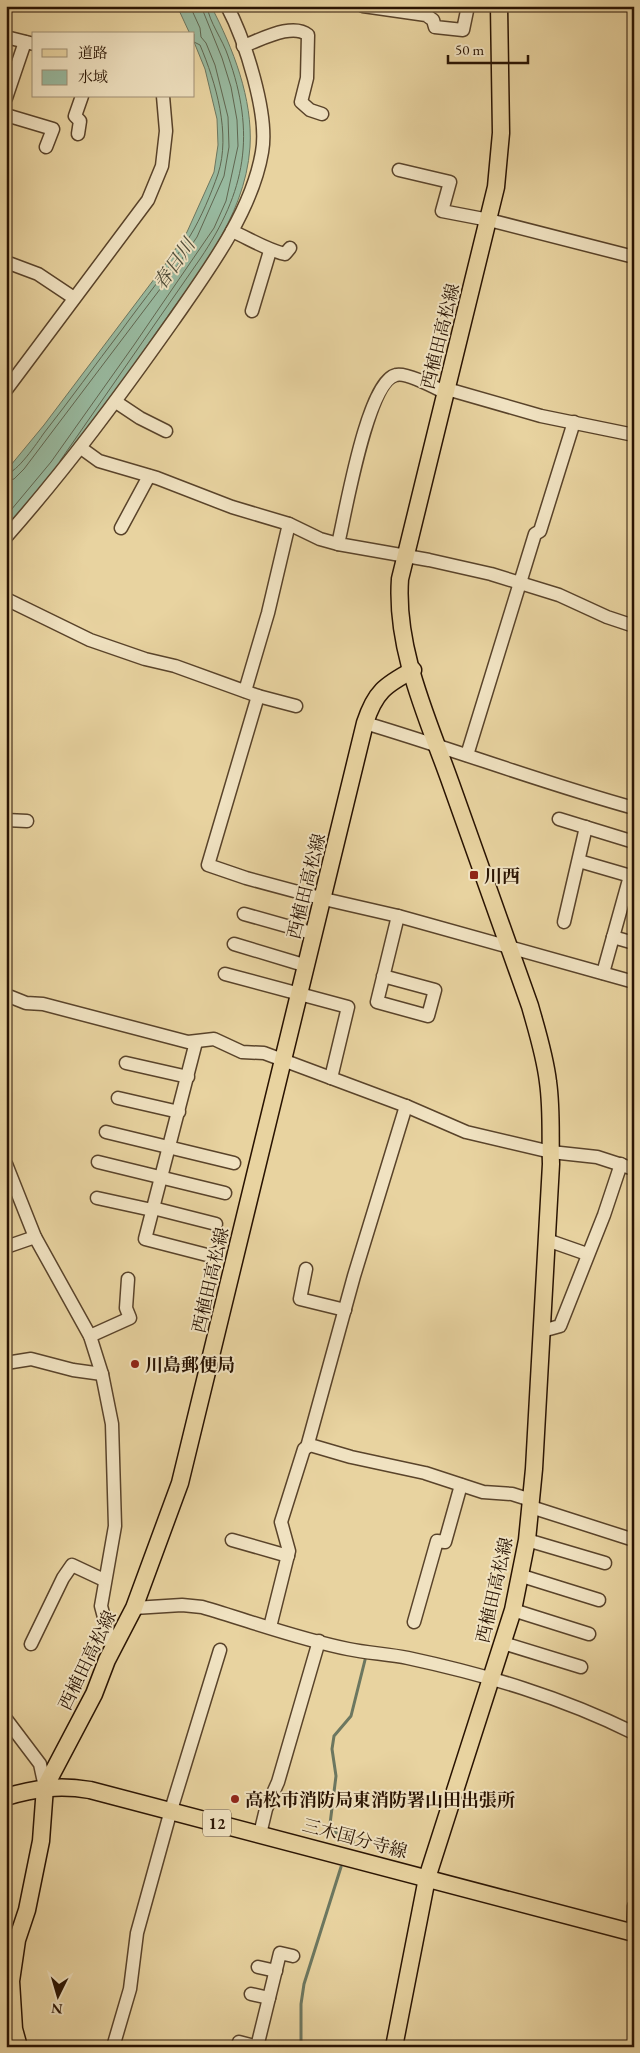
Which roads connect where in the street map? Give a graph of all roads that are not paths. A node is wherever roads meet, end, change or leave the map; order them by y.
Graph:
1 (227, 6) edge
2 (468, 6) edge
3 (499, 6) edge
4 (367, 7) edge
5 (408, 9) edge
6 (6, 37) edge
7 (29, 43) edge
8 (243, 46) junction
9 (6, 98) edge
10 (81, 98) edge
11 (163, 98) edge
12 (322, 114) dead end
13 (6, 115) edge
14 (78, 134) dead end
15 (46, 147) dead end
16 (399, 170) dead end
17 (489, 220) junction
18 (232, 231) junction
19 (290, 248) dead end
20 (270, 251) junction
21 (634, 257) edge
22 (6, 262) edge
23 (74, 298) junction
24 (252, 311) dead end
25 (6, 390) edge
26 (447, 391) junction
27 (116, 402) junction
28 (574, 422) junction
29 (166, 431) dead end
30 (634, 435) edge
31 (82, 448) junction
32 (149, 476) junction
33 (289, 524) junction
34 (121, 528) dead end
35 (6, 537) edge
36 (338, 544) junction
37 (406, 556) junction
38 (518, 584) junction
39 (6, 599) edge
40 (634, 626) edge
41 (413, 670) junction
42 (245, 692) junction
43 (258, 696) junction
44 (296, 706) dead end
45 (365, 723) junction
46 (437, 744) junction
47 (467, 755) junction
48 (634, 807) edge
49 (559, 819) dead end
50 (6, 820) edge
51 (28, 821) dead end
52 (586, 827) junction
53 (634, 842) edge
54 (579, 861) junction
55 (632, 876) edge
56 (324, 899) junction
57 (621, 908) junction
58 (634, 911) edge
59 (244, 914) dead end
60 (398, 916) junction
61 (564, 922) dead end
62 (315, 934) junction
63 (613, 937) junction
64 (634, 943) edge
65 (234, 944) dead end
66 (508, 945) junction
67 (307, 966) junction
68 (603, 973) junction
69 (225, 974) dead end
70 (383, 976) junction
71 (634, 982) edge
72 (300, 994) junction
73 (6, 995) edge
74 (196, 1042) junction
75 (283, 1061) junction
76 (126, 1063) dead end
77 (188, 1077) junction
78 (331, 1078) junction
79 (118, 1098) dead end
80 (406, 1106) junction
81 (180, 1112) junction
82 (106, 1132) dead end
83 (171, 1146) junction
84 (551, 1152) junction
85 (98, 1162) dead end
86 (234, 1163) dead end
87 (6, 1164) edge
88 (620, 1164) junction
89 (634, 1169) edge
90 (162, 1177) junction
91 (225, 1193) dead end
92 (97, 1198) dead end
93 (153, 1209) junction
94 (216, 1224) dead end
95 (35, 1237) junction
96 (547, 1240) junction
97 (6, 1246) edge
98 (587, 1254) junction
99 (207, 1255) dead end
100 (306, 1269) dead end
101 (128, 1279) dead end
102 (344, 1310) junction
103 (542, 1331) junction
104 (90, 1336) junction
105 (6, 1363) edge
106 (102, 1374) junction
107 (307, 1447) junction
108 (461, 1485) junction
109 (531, 1503) junction
110 (232, 1540) dead end
111 (527, 1540) junction
112 (634, 1540) edge
113 (288, 1556) junction
114 (605, 1563) dead end
115 (522, 1576) junction
116 (104, 1580) junction
117 (599, 1600) dead end
118 (134, 1608) junction
119 (513, 1610) junction
120 (414, 1622) dead end
121 (270, 1627) junction
122 (589, 1634) dead end
123 (319, 1641) junction
124 (503, 1643) junction
125 (31, 1644) dead end
126 (220, 1650) dead end
127 (113, 1651) junction
128 (581, 1667) dead end
129 (491, 1677) junction
130 (6, 1718) edge
131 (634, 1733) edge
132 (45, 1787) junction
133 (6, 1797) edge
134 (171, 1810) junction
135 (260, 1834) junction
136 (427, 1878) junction
137 (634, 1906) edge
138 (633, 1933) edge
139 (293, 1956) dead end
140 (258, 1967) dead end
141 (276, 1971) junction
142 (250, 1994) dead end
143 (270, 1998) junction
144 (239, 2042) dead end
145 (396, 2046) edge
146 (19, 2047) edge
147 (112, 2047) edge
148 (258, 2047) edge

1 - 8 street
2 - 5 street
3 - 17 main road, 西植田高松線
4 - 5 street
6 - 7 street
7 - 9 street
8 - 12 street
8 - 18 street
10 - 14 street
11 - 23 street
13 - 15 street
16 - 17 street
17 - 21 street
17 - 26 main road, 西植田高松線
18 - 20 street
18 - 27 street
19 - 20 street
20 - 24 street
22 - 23 street
23 - 25 street
26 - 28 street
26 - 36 street
26 - 37 main road, 西植田高松線
27 - 29 street
27 - 31 street
28 - 30 street
28 - 38 street
31 - 32 street
31 - 35 street
32 - 33 street
32 - 34 street
33 - 36 street
33 - 42 street
36 - 37 street
37 - 38 street
37 - 41 main road, 西植田高松線
38 - 40 street
38 - 47 street
39 - 42 street
41 - 45 main road, 西植田高松線
41 - 46 main road, 西植田高松線
42 - 43 street
43 - 44 street
43 - 56 street
45 - 46 street
45 - 56 main road, 西植田高松線
46 - 47 street
46 - 66 main road, 西植田高松線
47 - 48 street
49 - 52 street
50 - 51 street
52 - 53 street
52 - 54 street
54 - 55 street
54 - 61 street
55 - 57 street
56 - 60 street
56 - 62 main road, 西植田高松線
57 - 58 street
57 - 63 street
59 - 62 street
60 - 66 street
60 - 70 street
62 - 67 main road, 西植田高松線
63 - 64 street
63 - 68 street
65 - 67 street
66 - 68 street
66 - 84 main road, 西植田高松線
67 - 72 main road, 西植田高松線
68 - 71 street
69 - 72 street
70 - 70 street
72 - 75 main road, 西植田高松線
72 - 78 street
73 - 74 street
74 - 75 street
74 - 77 street
75 - 78 street
75 - 118 main road, 西植田高松線
76 - 77 street
77 - 81 street
78 - 80 street
79 - 81 street
80 - 84 street
80 - 102 street
81 - 83 street
82 - 83 street
83 - 86 street
83 - 90 street
84 - 88 street
84 - 96 main road, 西植田高松線
85 - 90 street
87 - 95 street
88 - 89 street
88 - 98 street
90 - 91 street
90 - 93 street
92 - 93 street
93 - 94 street
93 - 99 street
95 - 97 street
95 - 104 street
96 - 98 street
96 - 103 main road, 西植田高松線
98 - 103 street
100 - 102 street
101 - 104 street
102 - 107 street
103 - 109 main road, 西植田高松線
104 - 106 street
105 - 106 street
106 - 116 street
107 - 108 street
107 - 113 street
108 - 109 street
108 - 120 street
109 - 111 main road, 西植田高松線
109 - 112 street
110 - 113 street
111 - 114 street
111 - 115 main road, 西植田高松線
113 - 121 street
115 - 117 street
115 - 119 main road, 西植田高松線
116 - 125 street
116 - 127 street
118 - 121 street
118 - 127 main road, 西植田高松線
119 - 122 street
119 - 124 main road, 西植田高松線
121 - 123 street
123 - 129 street
123 - 135 street
124 - 128 street
124 - 129 main road, 西植田高松線
126 - 134 street
127 - 132 main road, 西植田高松線
129 - 131 street
129 - 136 main road, 西植田高松線
130 - 132 street
132 - 133 main road, 三木国分寺線 / 12
132 - 134 main road, 三木国分寺線 / 12
132 - 146 main road, 西植田高松線
134 - 135 main road, 三木国分寺線 / 12
134 - 147 street
135 - 136 main road, 三木国分寺線 / 12
136 - 138 main road, 三木国分寺線 / 12
136 - 145 main road, 西植田高松線
137 - 138 street
139 - 141 street
140 - 141 street
141 - 143 street
142 - 143 street
143 - 148 street
144 - 148 street

